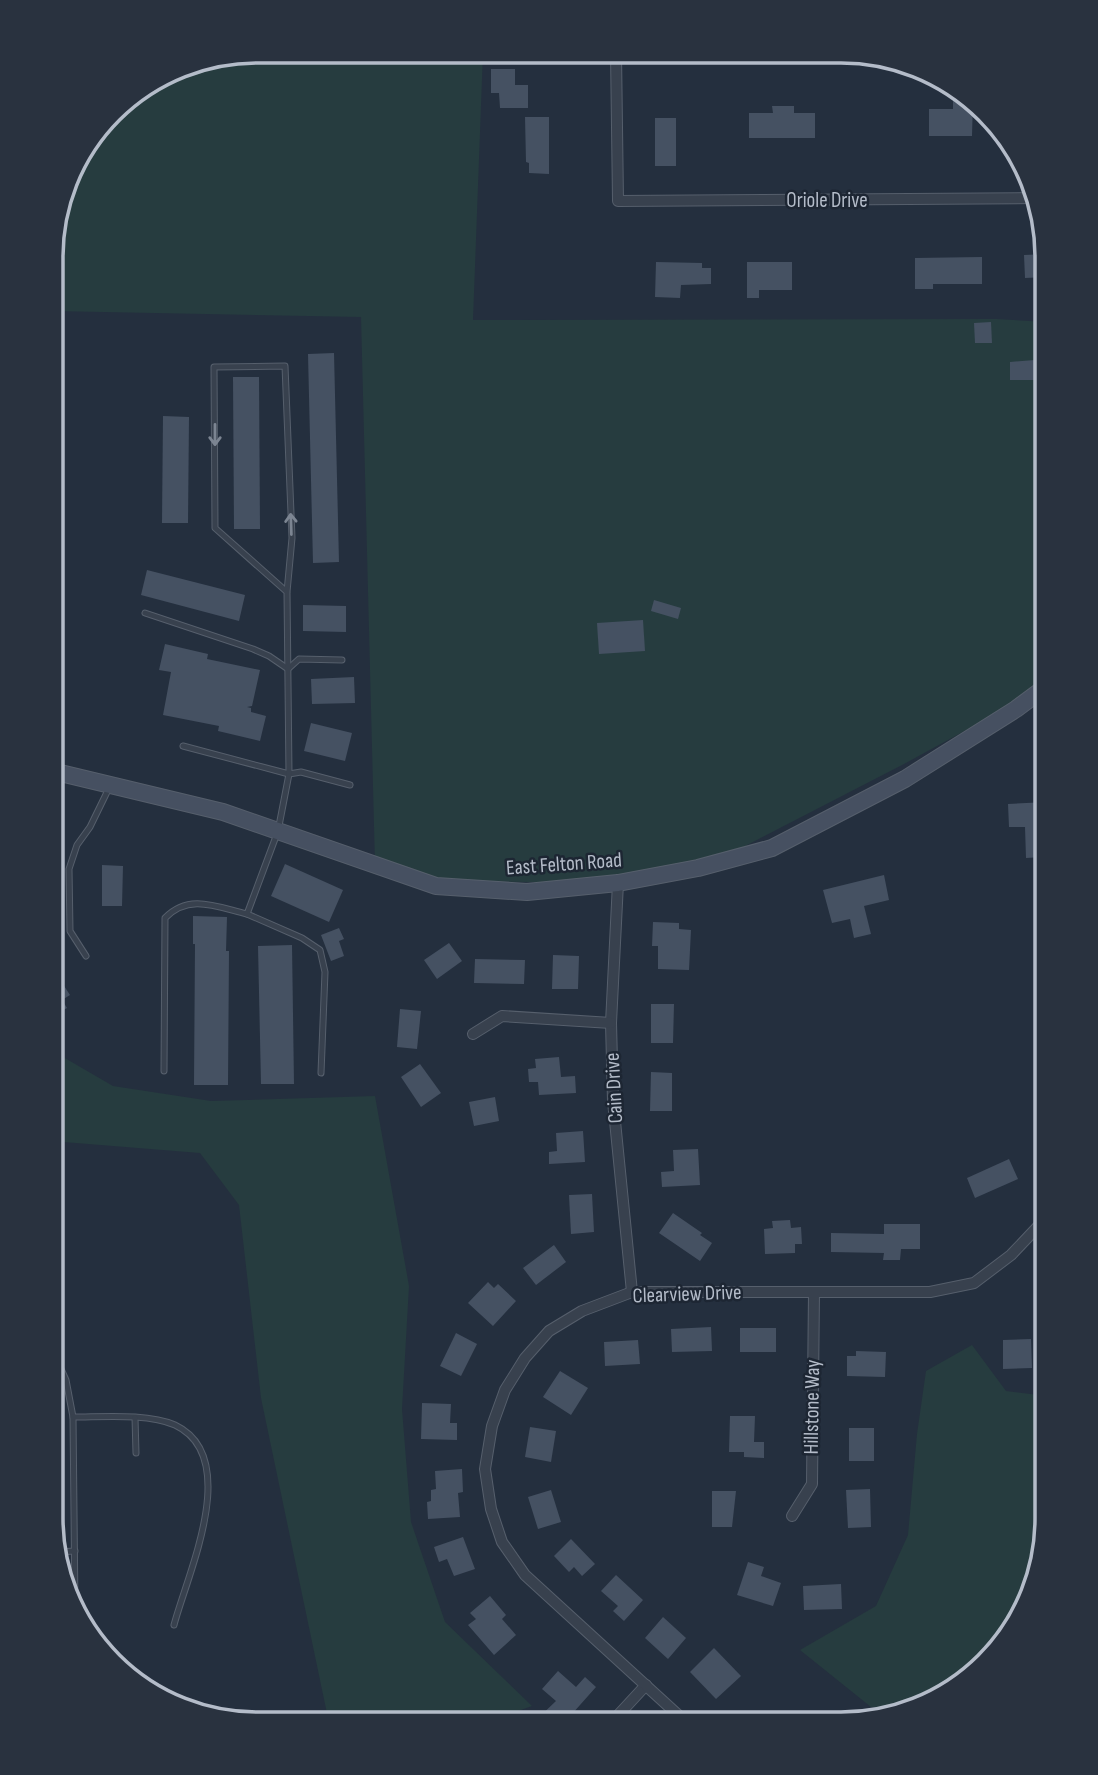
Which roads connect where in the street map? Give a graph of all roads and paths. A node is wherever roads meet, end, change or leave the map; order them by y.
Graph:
1 (616, 63) edge
2 (1026, 198) edge
3 (287, 592) junction
4 (145, 613) dead end
5 (342, 660) dead end
6 (288, 669) junction
7 (1035, 695) edge
8 (183, 746) dead end
9 (63, 774) edge
10 (289, 774) junction
11 (350, 785) dead end
12 (110, 786) junction
13 (278, 831) junction
14 (618, 883) junction
15 (247, 915) junction
16 (86, 956) dead end
17 (611, 1023) junction
18 (473, 1034) dead end
19 (164, 1071) dead end
20 (321, 1073) dead end
21 (1035, 1230) edge
22 (632, 1292) junction
23 (814, 1292) junction
24 (63, 1373) edge
25 (73, 1417) junction
26 (135, 1418) junction
27 (136, 1453) dead end
28 (792, 1516) dead end
29 (75, 1551) junction
30 (66, 1552) edge
31 (75, 1583) edge
32 (174, 1625) dead end
33 (646, 1685) junction
34 (621, 1712) edge
35 (675, 1712) edge

1 - 2 street, Oriole Drive
3 -> 3 lane
3 - 6 lane
4 - 6 lane
5 - 6 lane
6 - 10 lane
7 - 14 street, East Felton Road
8 - 10 lane
9 - 12 street, East Felton Road
10 - 11 lane
10 - 13 lane
12 - 13 street, East Felton Road
12 - 16 lane
13 - 14 street, East Felton Road
13 - 15 lane
14 - 17 street, Cain Drive
15 - 19 lane
15 - 20 lane
17 - 18 street
17 - 22 street, Cain Drive
21 - 23 street, Clearview Drive
22 - 23 street, Clearview Drive
22 - 33 street, Clearview Drive
23 - 28 street, Hillstone Way
24 - 25 lane
25 - 26 lane
25 - 29 lane
26 - 27 lane
26 - 32 lane
29 - 30 lane
29 - 31 lane
33 - 34 street
33 - 35 street, Clearview Drive

